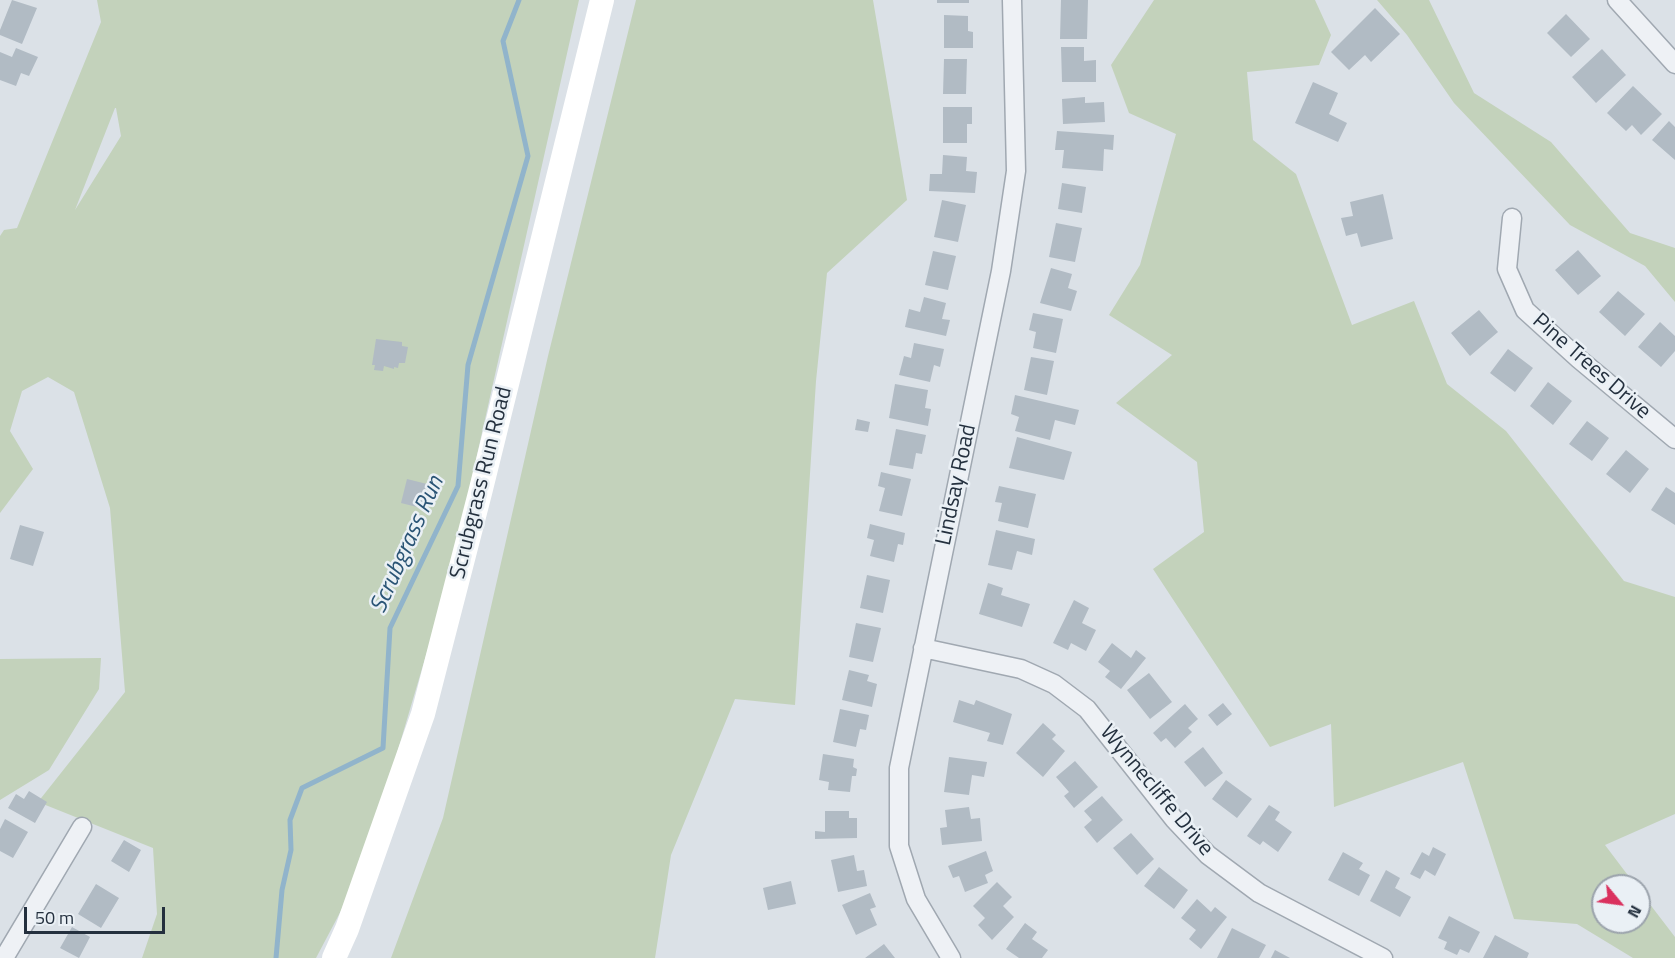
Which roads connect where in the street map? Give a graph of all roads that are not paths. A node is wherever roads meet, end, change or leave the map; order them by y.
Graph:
1 (602, 0) edge
2 (1012, 0) edge
3 (1617, 0) edge
4 (1675, 64) edge
5 (1512, 218) dead end
6 (1675, 439) edge
7 (922, 648) junction
8 (82, 828) dead end
9 (4, 958) edge
10 (334, 958) edge
11 (951, 958) edge
12 (1383, 958) edge

1 - 10 street, Scrubgrass Run Road
2 - 7 street, Lindsay Road
3 - 4 street
5 - 6 street, Pine Trees Drive
7 - 11 street, Lindsay Road
7 - 12 street, Wynnecliffe Drive
8 - 9 street

